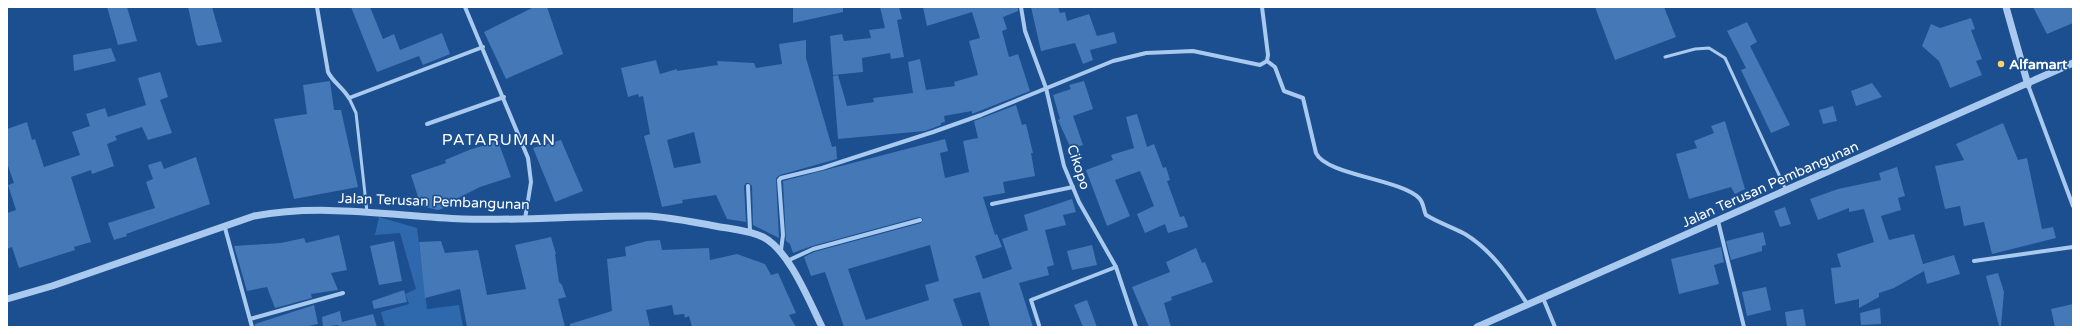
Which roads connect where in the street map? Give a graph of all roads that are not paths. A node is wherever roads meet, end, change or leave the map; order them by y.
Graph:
1 (317, 7) edge
2 (465, 7) edge
3 (1022, 7) edge
4 (1262, 7) edge
5 (2006, 7) edge
6 (483, 46) junction
7 (1665, 57) dead end
8 (1267, 61) junction
9 (2073, 63) edge
10 (2028, 85) junction
11 (1046, 88) junction
12 (504, 97) junction
13 (349, 98) junction
14 (427, 124) dead end
15 (748, 186) dead end
16 (1073, 187) junction
17 (1787, 191) junction
18 (992, 204) dead end
19 (2073, 206) edge
20 (367, 212) junction
21 (525, 219) junction
22 (920, 220) dead end
23 (1718, 221) junction
24 (225, 228) junction
25 (750, 232) junction
26 (2073, 247) edge
27 (781, 250) junction
28 (788, 261) junction
29 (1974, 261) dead end
30 (1116, 267) junction
31 (343, 293) dead end
32 (1543, 298) junction
33 (7, 299) edge
34 (1528, 305) junction
35 (250, 319) junction
36 (1039, 325) dead end
37 (252, 327) edge
38 (822, 327) edge
39 (1136, 327) edge
40 (1477, 327) edge
41 (1555, 327) edge
42 (1744, 327) edge

1 - 13 street
2 - 6 street
3 - 11 street, Cikopo
4 - 8 street
5 - 10 street
6 - 12 street
6 - 13 street
7 - 17 lane
8 - 11 street
8 - 34 street
9 - 10 street, Jalan Terusan Pembangunan
10 - 17 street, Jalan Terusan Pembangunan
10 - 19 street
11 - 16 street, Cikopo
11 - 27 street
12 - 14 street
12 - 21 street
13 - 20 lane
15 - 25 street
16 - 18 street
16 - 30 street, Cikopo
17 - 23 street, Jalan Terusan Pembangunan
20 - 21 street, Jalan Terusan Pembangunan
20 - 24 street, Jalan Terusan Pembangunan
21 - 25 street, Jalan Terusan Pembangunan
22 - 28 street
23 - 32 street, Jalan Terusan Pembangunan
23 - 42 street
24 - 33 street, Jalan Terusan Pembangunan
24 - 35 street
25 - 27 street, Jalan Terusan Pembangunan
26 - 29 street
27 - 28 street, Jalan Terusan Pembangunan
28 - 38 street, Jalan Terusan Pembangunan
30 - 36 street
30 - 39 street, Cikopo
31 - 35 street
32 - 34 street, Jalan Terusan Pembangunan
32 - 41 street
34 - 40 street, Jalan Terusan Pembangunan
35 - 37 street

